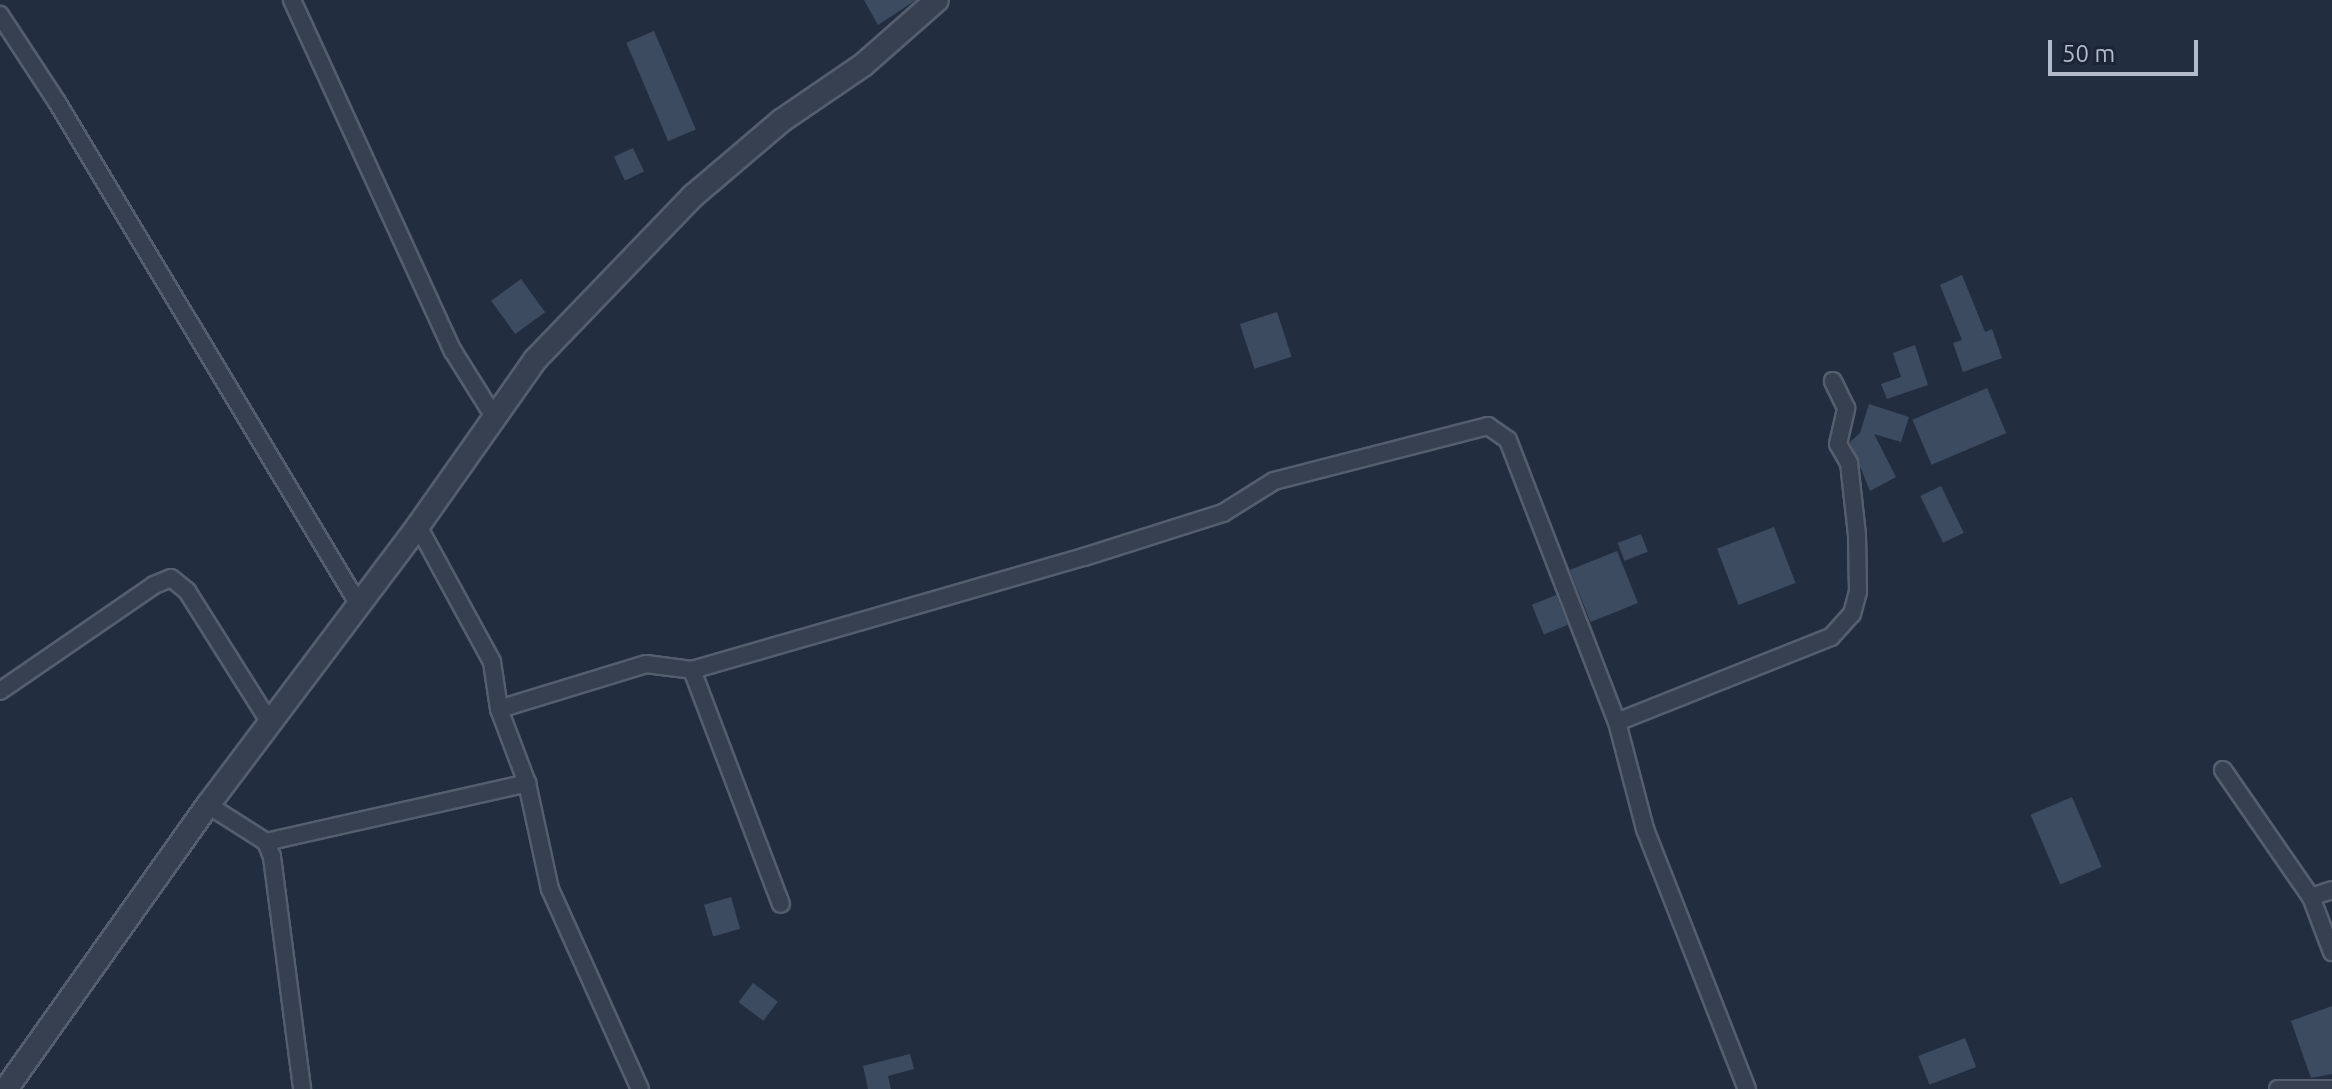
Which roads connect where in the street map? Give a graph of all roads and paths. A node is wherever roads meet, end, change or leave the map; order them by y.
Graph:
1 (292, 0) edge
2 (928, 2) edge
3 (0, 15) edge
4 (1833, 381) dead end
5 (493, 415) junction
6 (418, 526) junction
7 (359, 605) junction
8 (692, 670) junction
9 (0, 691) edge
10 (499, 709) junction
11 (1617, 722) junction
12 (270, 723) junction
13 (2223, 770) dead end
14 (527, 783) junction
15 (208, 805) junction
16 (266, 842) junction
17 (2332, 890) edge
18 (2311, 897) junction
19 (781, 904) dead end
20 (2332, 952) edge
21 (6, 1089) edge
22 (302, 1089) edge
23 (640, 1089) edge
24 (1747, 1089) edge
25 (2278, 1089) edge
26 (2332, 1089) edge

1 - 5 street
2 - 5 street
3 - 7 street
4 - 11 street
5 - 6 street
6 - 7 street
6 - 10 street
7 - 12 street
8 - 10 street
8 - 11 street
8 - 19 street
9 - 12 street
10 - 14 street
11 - 24 street
12 - 15 street
13 - 18 street
14 - 16 street
14 - 23 street
15 - 16 street
15 - 21 street
16 - 22 street
17 - 18 street
18 - 20 street
25 - 26 street

